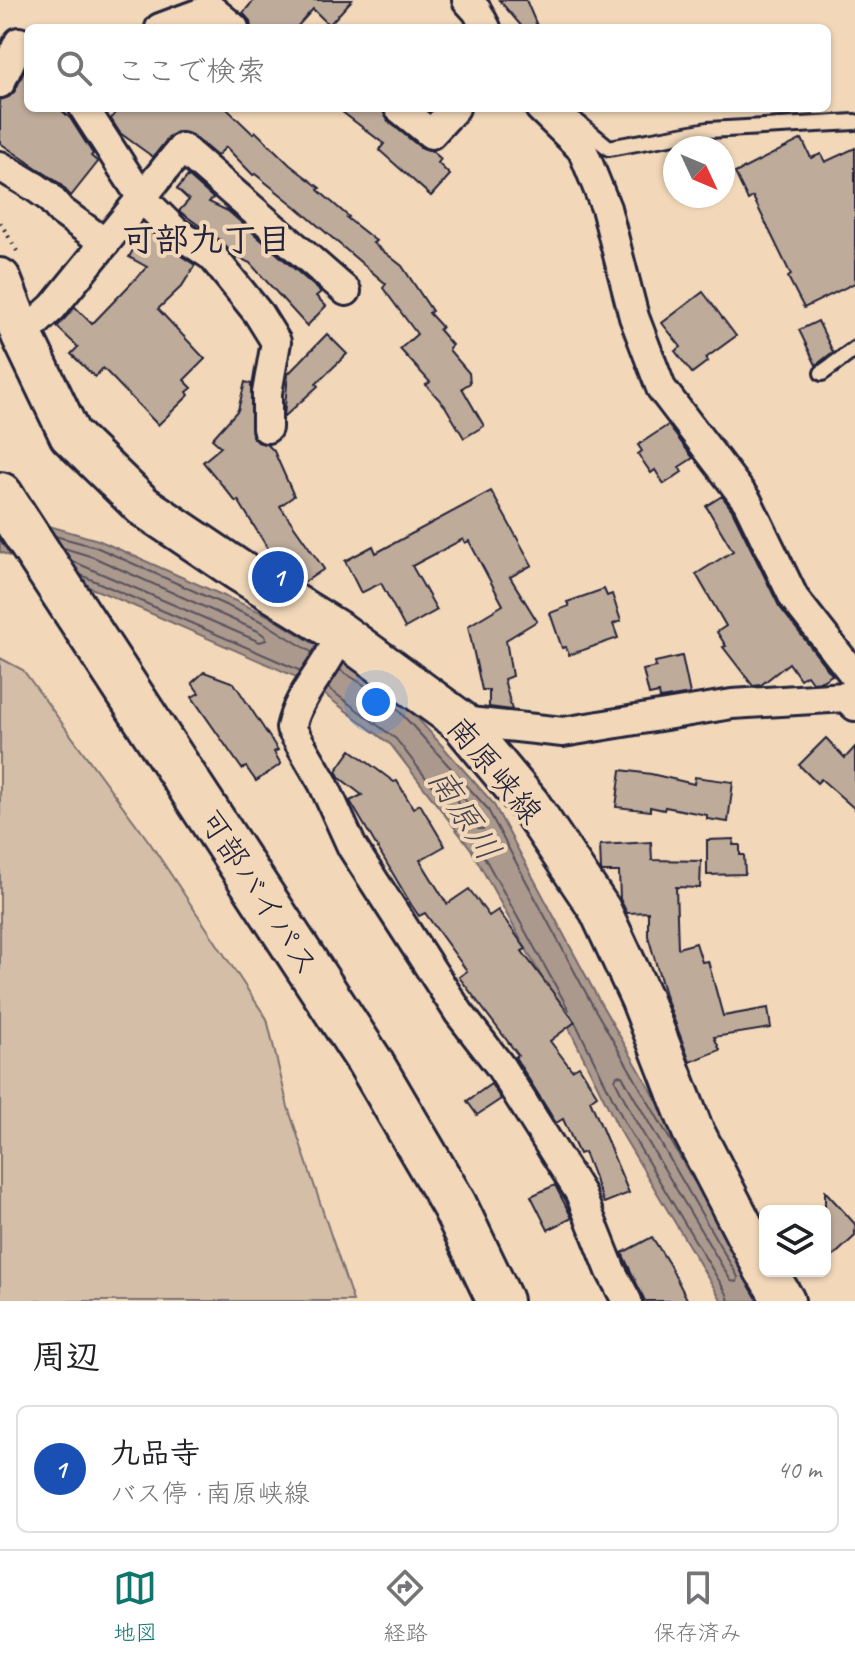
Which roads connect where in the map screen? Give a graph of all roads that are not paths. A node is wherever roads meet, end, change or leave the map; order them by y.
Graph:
1 (467, 0) edge
2 (171, 24) edge
3 (229, 24) edge
4 (484, 24) edge
5 (16, 40) edge
6 (0, 83) edge
7 (87, 112) edge
8 (404, 112) edge
9 (451, 112) edge
10 (544, 112) edge
11 (565, 112) edge
12 (855, 122) edge
13 (0, 166) edge
14 (142, 198) junction
15 (105, 243) junction
16 (0, 279) edge
17 (346, 291) dead end
18 (22, 335) junction
19 (855, 349) edge
20 (822, 373) dead end
21 (267, 428) dead end
22 (0, 495) edge
23 (337, 642) junction
24 (855, 676) edge
25 (855, 706) edge
26 (460, 721) junction
27 (759, 1258) edge
28 (769, 1277) edge
29 (500, 1301) edge
30 (627, 1301) edge
31 (784, 1301) edge

1 - 4 street
2 - 3 street
5 - 6 street
7 - 14 street
8 - 9 street
10 - 24 street
11 - 12 lane
13 - 15 street
14 - 15 street
14 - 17 street
14 - 21 street
15 - 18 street
16 - 18 main road, 南原峡線
18 - 23 main road, 南原峡線
19 - 20 lane
22 - 29 highway, 可部バイパス
23 - 26 main road, 南原峡線
23 - 30 street
25 - 26 street
26 - 27 main road, 南原峡線
28 - 31 main road, 南原峡線

